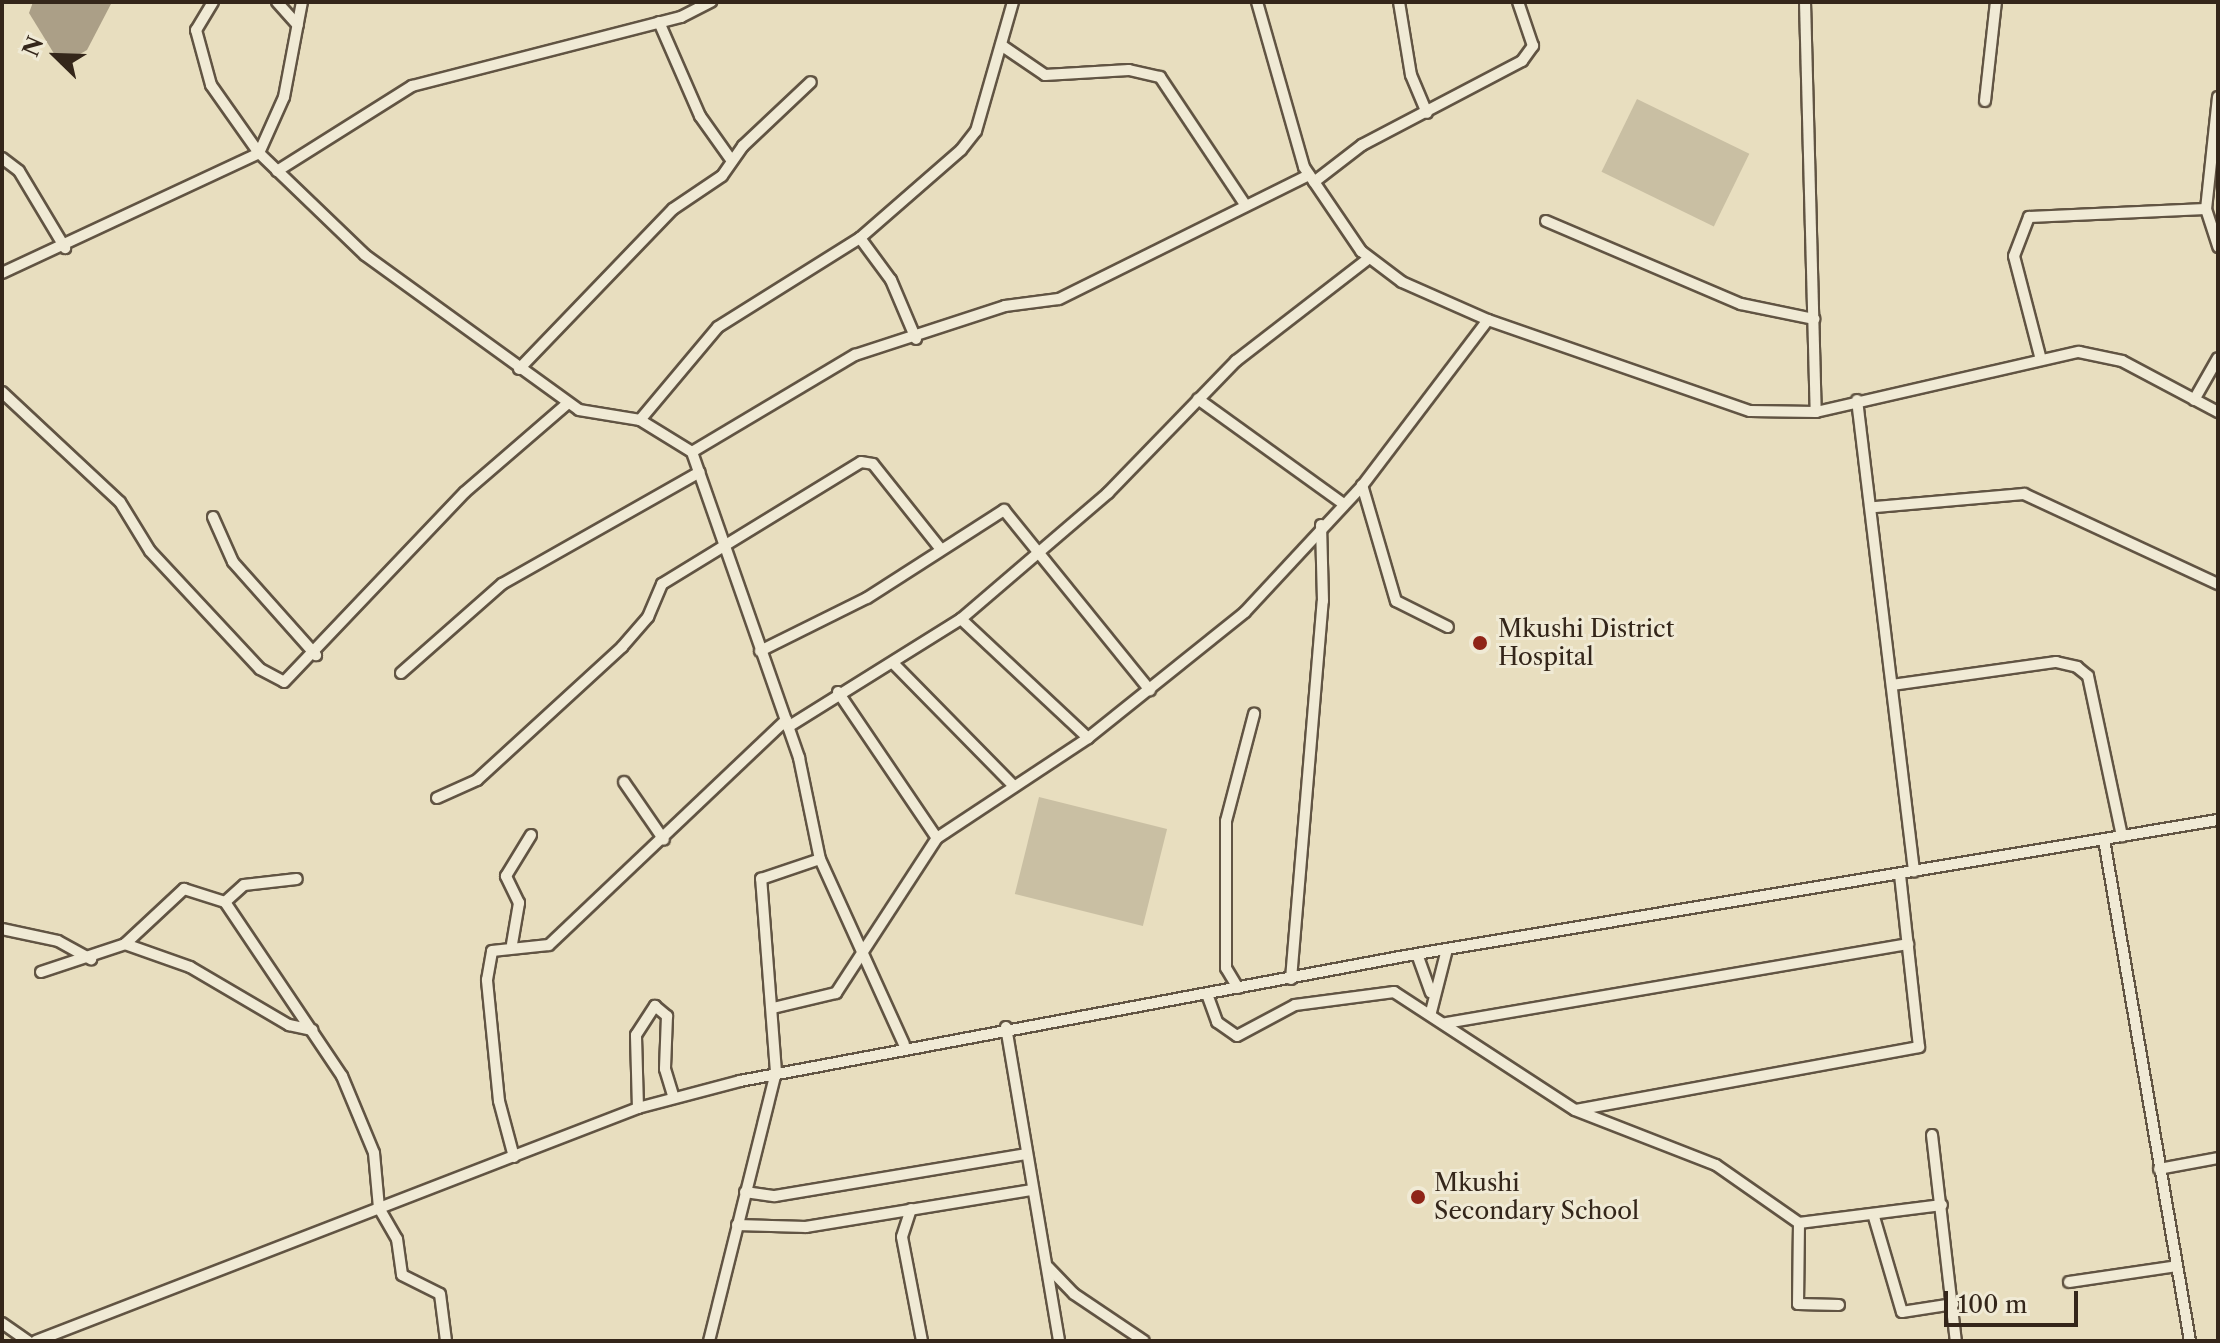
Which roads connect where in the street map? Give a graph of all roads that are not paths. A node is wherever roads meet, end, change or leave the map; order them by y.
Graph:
1 (213, 2) edge
2 (277, 2) edge
3 (302, 2) edge
4 (711, 2) edge
5 (1013, 2) edge
6 (1257, 2) edge
7 (1399, 2) edge
8 (1518, 2) edge
9 (1805, 2) edge
10 (1996, 2) edge
11 (659, 22) junction
12 (298, 25) junction
13 (1001, 45) junction
14 (811, 82) dead end
15 (2218, 97) edge
16 (1985, 101) dead end
17 (1427, 113) junction
18 (259, 153) junction
19 (2, 158) edge
20 (732, 161) junction
21 (277, 171) junction
22 (1311, 178) junction
23 (1244, 203) junction
24 (2206, 209) junction
25 (1546, 221) dead end
26 (860, 238) junction
27 (2218, 247) edge
28 (65, 248) junction
29 (1368, 259) junction
30 (2, 273) edge
31 (1814, 319) junction
32 (1488, 320) junction
33 (916, 339) junction
34 (2040, 356) junction
35 (2218, 358) edge
36 (519, 369) junction
37 (2, 392) edge
38 (1198, 399) junction
39 (1857, 400) junction
40 (2194, 400) junction
41 (568, 403) junction
42 (1816, 412) junction
43 (2218, 412) edge
44 (640, 420) junction
45 (692, 452) junction
46 (700, 472) junction
47 (1362, 485) junction
48 (1342, 503) junction
49 (1875, 507) junction
50 (213, 517) dead end
51 (1321, 525) junction
52 (939, 547) junction
53 (722, 548) junction
54 (1038, 552) junction
55 (2218, 584) edge
56 (961, 619) junction
57 (1448, 627) dead end
58 (760, 651) junction
59 (316, 655) junction
60 (893, 663) junction
61 (401, 673) dead end
62 (1892, 685) junction
63 (1150, 690) junction
64 (838, 692) junction
65 (1254, 714) dead end
66 (787, 724) junction
67 (1088, 738) junction
68 (624, 782) dead end
69 (1013, 785) junction
70 (437, 798) dead end
71 (2218, 820) edge
72 (531, 835) dead end
73 (2122, 836) junction
74 (937, 838) junction
75 (664, 840) junction
76 (2104, 840) junction
77 (820, 859) junction
78 (1914, 872) junction
79 (1900, 875) junction
80 (297, 879) dead end
81 (225, 902) junction
82 (2, 929) edge
83 (125, 944) junction
84 (512, 944) junction
85 (1908, 944) junction
86 (862, 949) junction
87 (1447, 949) junction
88 (1417, 954) junction
89 (91, 959) junction
90 (41, 972) dead end
91 (1291, 979) junction
92 (1238, 988) junction
93 (1431, 993) junction
94 (1207, 994) junction
95 (773, 1008) junction
96 (1431, 1012) junction
97 (1446, 1023) junction
98 (1006, 1027) junction
99 (312, 1030) junction
100 (904, 1044) junction
101 (776, 1072) junction
102 (674, 1098) junction
103 (638, 1108) junction
104 (1575, 1110) junction
105 (1932, 1135) dead end
106 (1026, 1154) junction
107 (514, 1157) junction
108 (2218, 1158) edge
109 (2159, 1169) junction
110 (1032, 1190) junction
111 (745, 1192) junction
112 (1942, 1205) junction
113 (379, 1208) junction
114 (911, 1209) junction
115 (1874, 1217) junction
116 (1799, 1223) junction
117 (737, 1225) junction
118 (1046, 1264) junction
119 (2177, 1266) junction
120 (2069, 1282) dead end
121 (1953, 1304) junction
122 (1839, 1305) dead end
123 (2, 1323) edge
124 (28, 1341) edge
125 (36, 1341) edge
126 (446, 1341) edge
127 (709, 1341) edge
128 (921, 1341) edge
129 (1059, 1341) edge
130 (1144, 1341) edge
131 (1956, 1341) edge
132 (2190, 1341) edge

1 - 18 street
2 - 12 street
3 - 12 street
4 - 11 street
5 - 13 street
6 - 22 street
7 - 17 street
8 - 17 street
9 - 31 street
10 - 16 street
11 - 20 street
11 - 21 street
12 - 18 street
13 - 23 street
13 - 26 street
14 - 20 street
15 - 24 street
17 - 22 street
18 - 21 street
18 - 28 street
19 - 28 street
20 - 36 street
21 - 36 street
22 - 23 street
22 - 29 street
23 - 33 street
24 - 27 street
24 - 34 street
25 - 31 street
26 - 33 street
26 - 44 street
28 - 30 street
29 - 32 street
29 - 38 street
31 - 42 street
32 - 42 street
32 - 47 street
33 - 45 street
34 - 39 street
34 - 40 street
35 - 40 street
36 - 41 street
37 - 59 street
38 - 48 street
38 - 54 street
39 - 42 street
39 - 49 street
40 - 43 street
41 - 44 street
41 - 59 street
44 - 45 street
45 - 46 street
46 - 53 street
46 - 61 street
47 - 48 street
47 - 57 street
48 - 51 street
49 - 55 street
49 - 62 street
50 - 59 street
51 - 63 street
51 - 91 street
52 - 53 street
52 - 54 street
52 - 58 street
53 - 58 street
53 - 70 street
54 - 56 street
54 - 63 street
56 - 60 street
56 - 67 street
58 - 66 street
60 - 64 street
60 - 69 street
62 - 73 street
62 - 78 street
63 - 67 street
64 - 66 street
64 - 74 street
65 - 92 street
66 - 75 street
66 - 77 street
67 - 69 street
68 - 75 street
69 - 74 street
71 - 73 street
72 - 84 street
73 - 76 street
74 - 86 street
75 - 84 street
76 - 78 street
76 - 109 street
77 - 86 street
77 - 95 street
78 - 79 street
79 - 85 street
79 - 87 street
80 - 81 street
81 - 83 street
81 - 99 street
82 - 89 street
83 - 89 street
83 - 99 street
84 - 107 street
85 - 97 street
85 - 104 street
86 - 95 street
86 - 100 street
87 - 88 street
87 - 93 street
88 - 91 street
88 - 93 street
89 - 90 street
91 - 92 street
92 - 94 street
93 - 96 street
94 - 96 street
94 - 98 street
95 - 101 street
96 - 97 street
97 - 104 street
98 - 100 street
98 - 106 street
99 - 113 street
100 - 101 street
101 - 102 street
101 - 111 street
102 - 103 street
102 - 103 street
103 - 107 street
104 - 116 street
105 - 112 street
106 - 110 street
106 - 111 street
107 - 113 street
108 - 109 street
109 - 119 street
110 - 114 street
110 - 118 street
111 - 117 street
112 - 115 street
112 - 121 street
113 - 125 street
113 - 126 street
114 - 117 street
114 - 128 street
115 - 116 street
115 - 121 street
116 - 122 street
117 - 127 street
118 - 129 street
118 - 130 street
119 - 120 street
119 - 132 street
121 - 131 street
123 - 124 street

